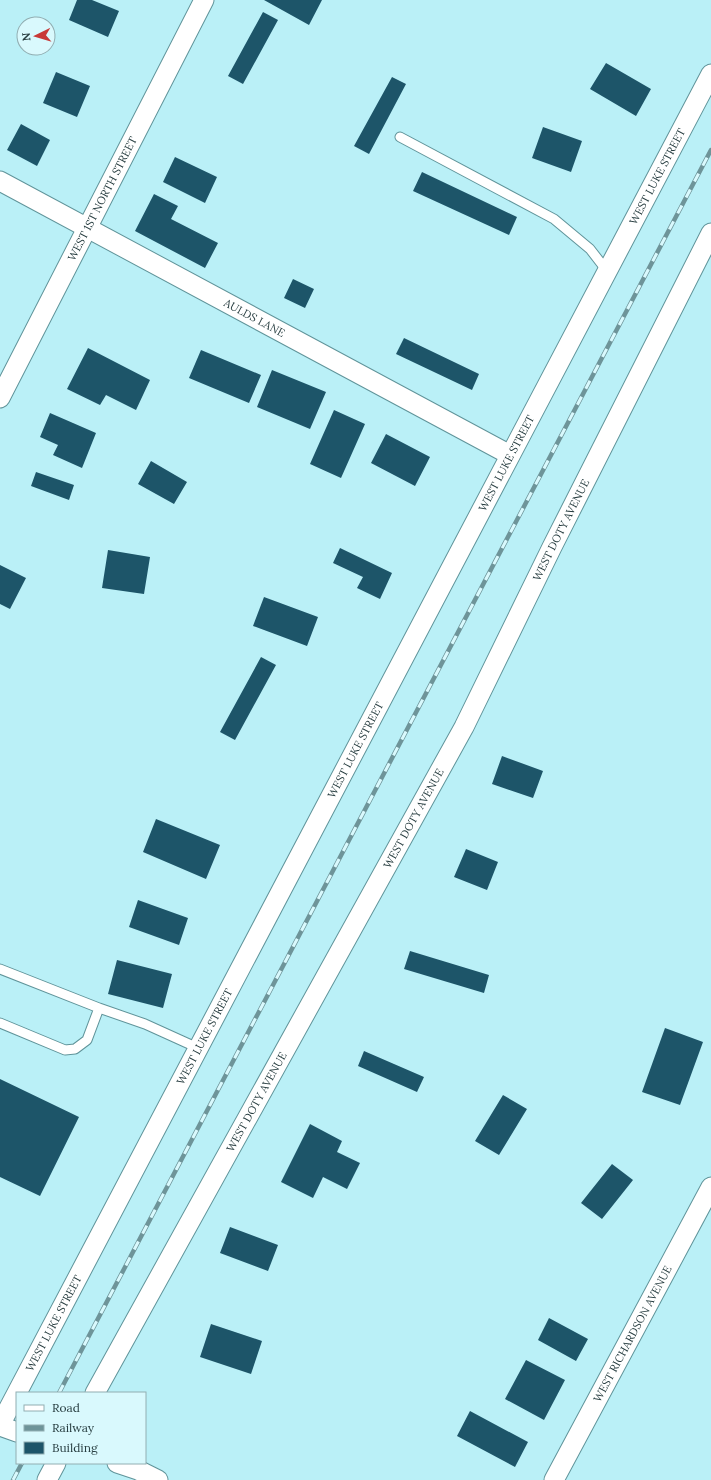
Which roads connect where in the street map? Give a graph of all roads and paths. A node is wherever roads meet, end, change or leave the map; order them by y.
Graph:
1 (204, 0) edge
2 (711, 74) edge
3 (400, 137) dead end
4 (0, 181) edge
5 (87, 228) junction
6 (711, 233) edge
7 (607, 271) junction
8 (0, 398) edge
9 (510, 455) junction
10 (0, 969) edge
11 (99, 1008) junction
12 (0, 1023) edge
13 (198, 1048) junction
14 (711, 1187) edge
15 (17, 1392) edge
16 (96, 1392) edge
17 (16, 1395) edge
18 (0, 1425) edge
19 (16, 1432) edge
20 (55, 1464) edge
21 (119, 1464) edge
22 (47, 1480) edge
23 (158, 1480) edge
24 (554, 1480) edge

1 - 5 street, WEST 1ST NORTH STREET
2 - 7 street, WEST LUKE STREET
3 - 7 lane
4 - 5 street, AULDS LANE
5 - 8 street, WEST 1ST NORTH STREET
5 - 9 street, AULDS LANE
6 - 16 street, WEST DOTY AVENUE
7 - 9 street, WEST LUKE STREET
9 - 13 street, WEST LUKE STREET
10 - 11 lane
11 - 12 lane
11 - 13 lane
13 - 15 street, WEST LUKE STREET
14 - 24 street, WEST RICHARDSON AVENUE
17 - 18 street, WEST LUKE STREET
18 - 19 street
20 - 22 street
21 - 23 street

